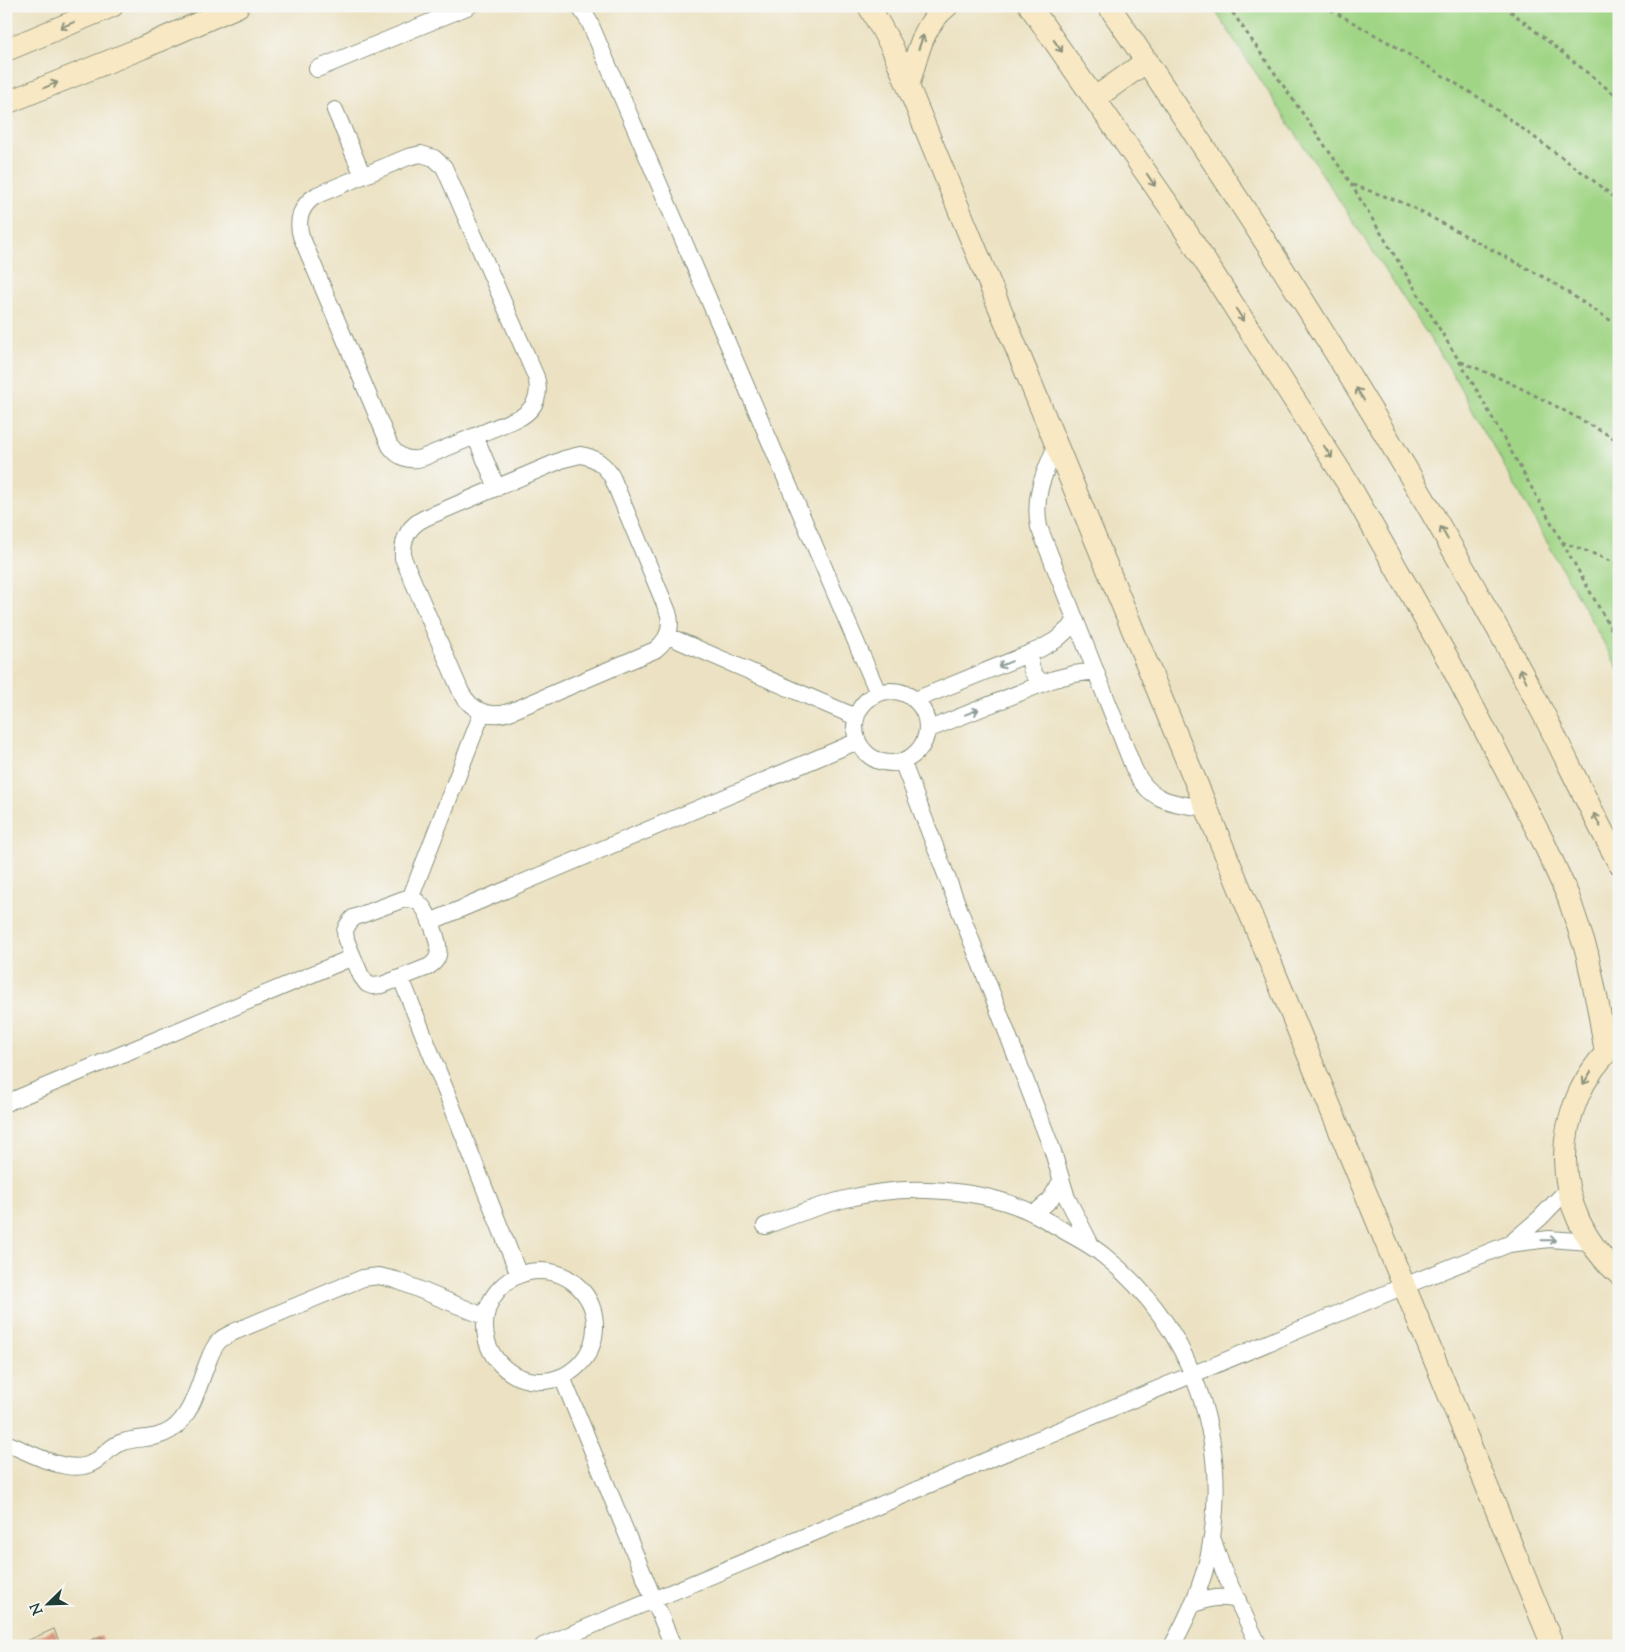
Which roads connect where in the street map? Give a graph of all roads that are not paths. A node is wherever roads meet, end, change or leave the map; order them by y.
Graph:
1 (112, 6) edge
2 (238, 6) edge
3 (469, 6) edge
4 (580, 6) edge
5 (869, 6) edge
6 (947, 6) edge
7 (1030, 6) edge
8 (1109, 6) edge
9 (6, 50) edge
10 (1147, 61) junction
11 (317, 69) dead end
12 (908, 86) junction
13 (1095, 98) junction
14 (6, 104) edge
15 (335, 110) dead end
16 (363, 176) junction
17 (475, 436) junction
18 (1056, 446) junction
19 (497, 488) junction
20 (1076, 622) junction
21 (668, 636) junction
22 (1032, 653) junction
23 (1096, 671) junction
24 (1044, 684) junction
25 (878, 693) junction
26 (915, 700) junction
27 (482, 713) junction
28 (856, 717) junction
29 (927, 730) junction
30 (858, 741) junction
31 (902, 761) junction
32 (1205, 808) junction
33 (1619, 863) edge
34 (410, 899) junction
35 (430, 922) junction
36 (353, 957) junction
37 (401, 978) junction
38 (1612, 1047) edge
39 (6, 1103) edge
40 (1061, 1181) junction
41 (1568, 1189) junction
42 (1034, 1214) junction
43 (765, 1226) dead end
44 (1590, 1242) junction
45 (1509, 1244) junction
46 (1091, 1246) junction
47 (1619, 1274) edge
48 (519, 1275) junction
49 (1404, 1286) junction
50 (486, 1317) junction
51 (1194, 1374) junction
52 (562, 1377) junction
53 (6, 1443) edge
54 (1212, 1538) junction
55 (654, 1600) junction
56 (1238, 1600) junction
57 (1193, 1605) junction
58 (543, 1646) edge
59 (673, 1646) edge
60 (1172, 1646) edge
61 (1259, 1646) edge
62 (1552, 1646) edge

1 -> 9 main road
14 -> 2 main road
3 - 11 street
4 - 25 street
5 - 12 main road
12 -> 6 main road
7 -> 13 main road
8 - 10 main road
10 - 13 main road
33 -> 10 main road
12 - 18 main road
13 -> 38 main road
15 - 16 street
16 - 17 street
16 - 17 street
17 - 19 street
18 - 20 street
18 - 32 main road
19 - 21 street
19 - 27 street
20 - 22 street
20 - 23 street
21 - 27 street
21 - 28 street
22 - 24 street
22 -> 26 street
23 - 24 street
23 - 32 street
29 -> 24 street
25 - 26 street
25 - 28 street
26 - 29 street
27 - 34 street
28 - 30 street
29 - 31 street
30 - 31 street
30 - 35 street
31 - 40 street
32 - 49 main road
34 - 35 street
34 - 36 street
35 - 37 street
36 - 37 street
36 - 39 street
37 - 48 street
38 -> 41 main road
40 - 42 street
40 - 46 street
41 - 44 main road
41 - 45 street
42 - 43 street
42 - 46 street
45 -> 44 street
44 - 47 main road
45 - 49 street
46 - 51 street
48 - 50 street
48 - 52 street
49 - 51 street
49 - 62 main road
50 - 52 street
50 - 53 street
51 - 54 street
51 - 55 street
52 - 55 street
54 - 56 street
54 - 57 street
55 - 58 street
55 - 59 street
56 - 57 street
56 - 61 street
57 - 60 street

